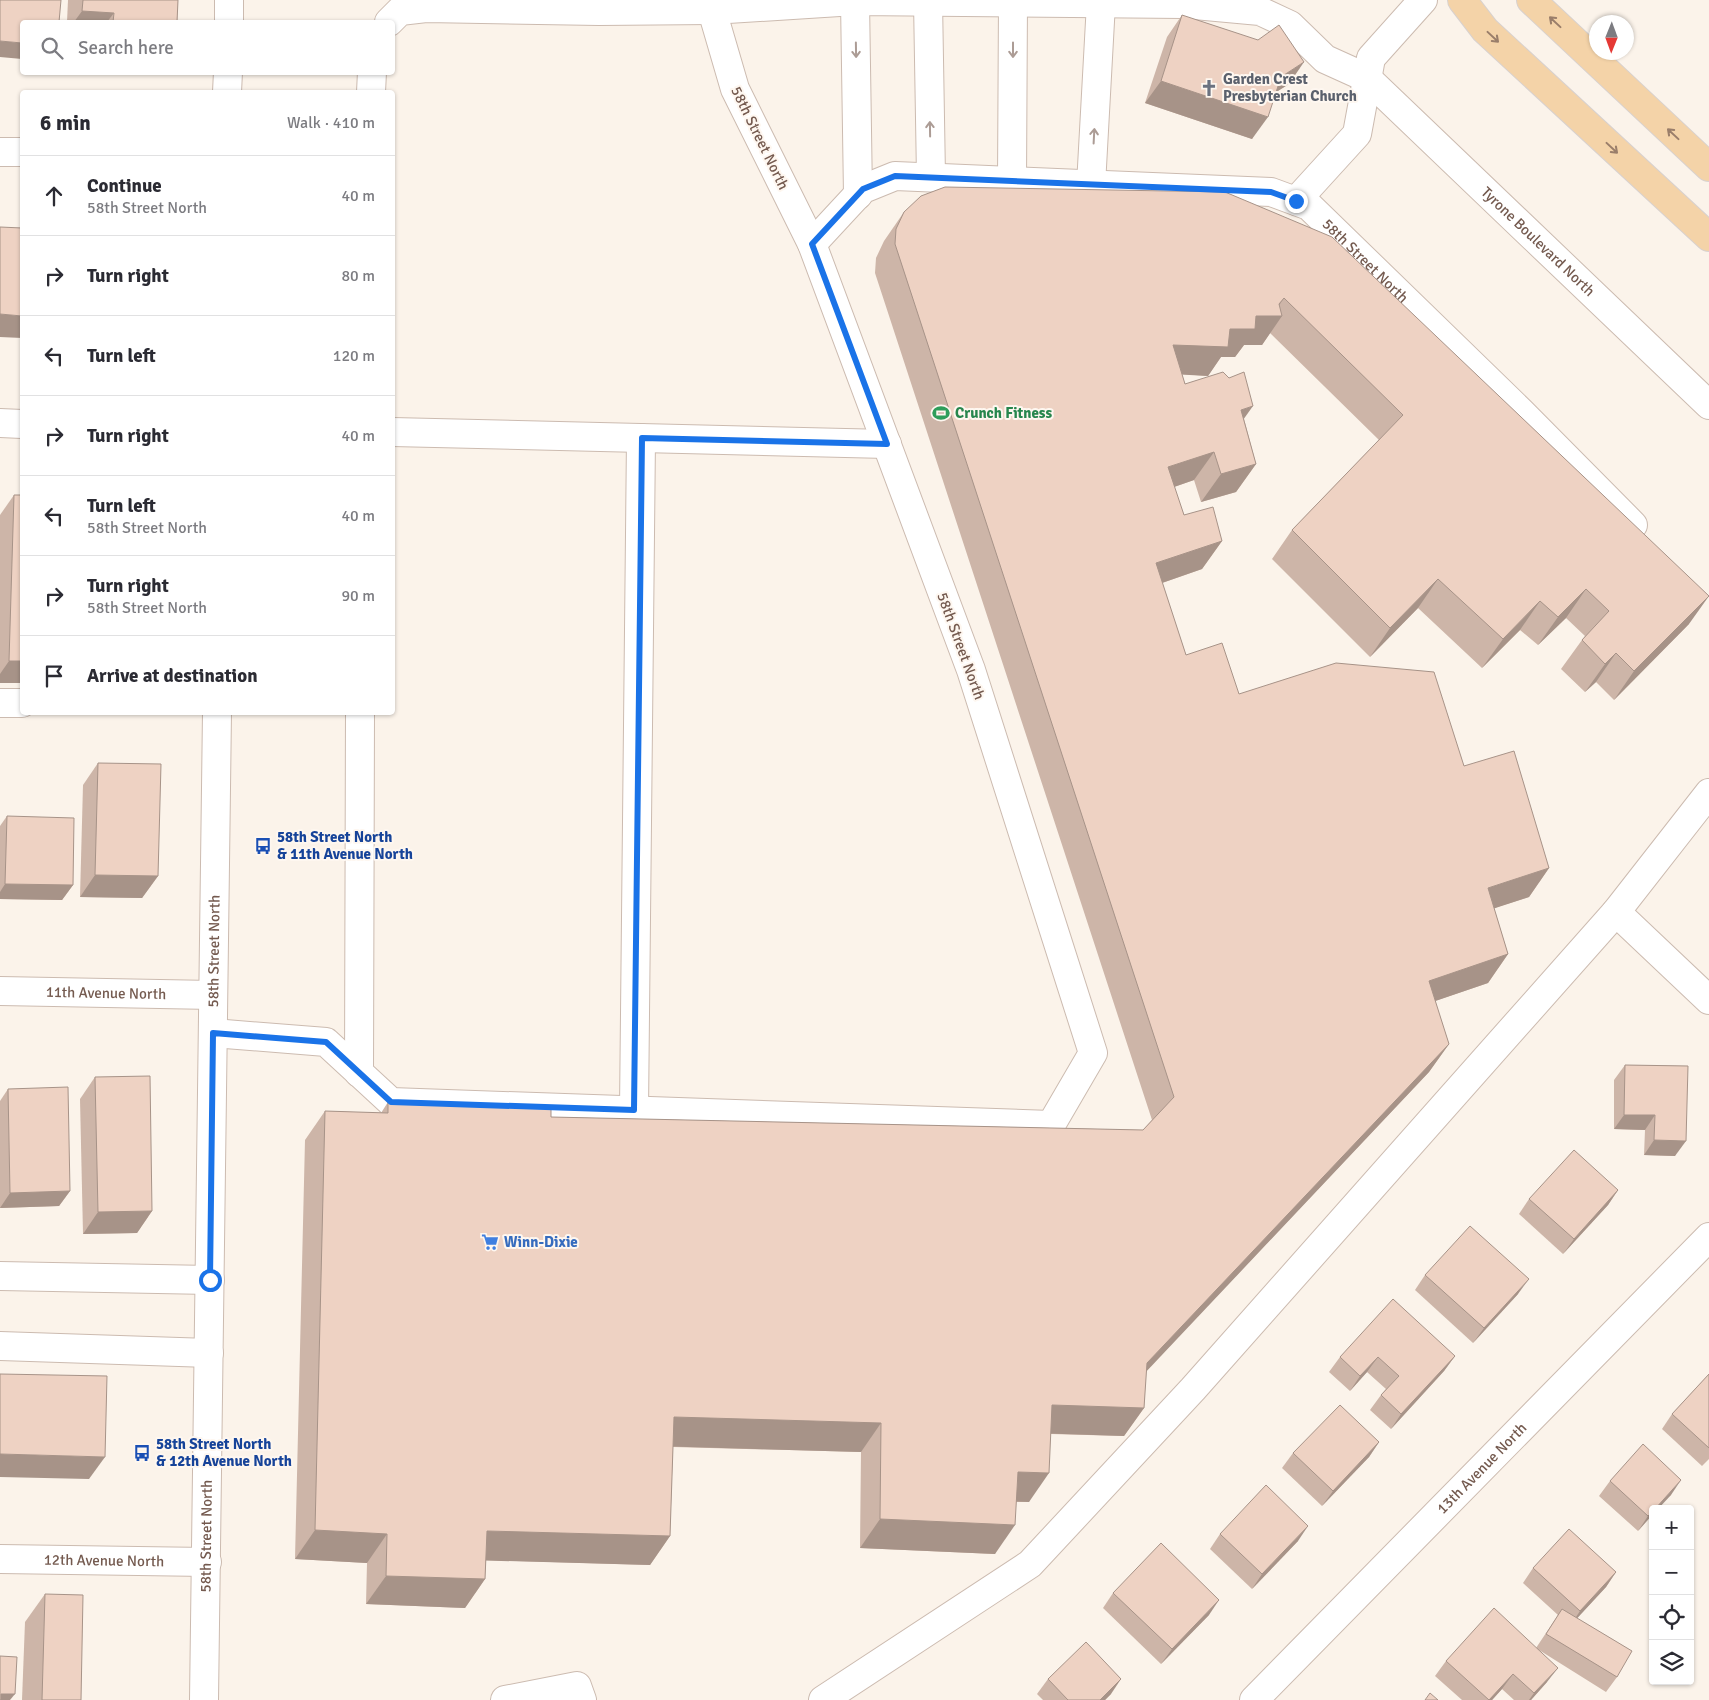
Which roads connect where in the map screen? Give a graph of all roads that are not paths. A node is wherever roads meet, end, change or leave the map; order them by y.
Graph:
1 (229, 0) edge
2 (1423, 0) edge
3 (1462, 0) edge
4 (1531, 0) edge
5 (855, 1) edge
6 (928, 1) edge
7 (1014, 1) junction
8 (1053, 1) edge
9 (1101, 3) junction
10 (710, 5) edge
11 (229, 20) edge
12 (391, 20) edge
13 (228, 75) edge
14 (372, 75) edge
15 (1367, 78) junction
16 (228, 90) edge
17 (371, 90) edge
18 (0, 152) edge
19 (20, 152) edge
20 (1709, 167) edge
21 (931, 177) junction
22 (1012, 181) junction
23 (1091, 185) junction
24 (858, 195) junction
25 (1296, 201) junction
26 (1709, 237) edge
27 (812, 244) junction
28 (1709, 405) edge
29 (0, 423) edge
30 (20, 424) edge
31 (395, 432) edge
32 (642, 438) junction
33 (887, 444) junction
34 (1653, 546) edge
35 (0, 703) edge
36 (20, 703) edge
37 (217, 715) edge
38 (360, 715) edge
39 (1709, 793) edge
40 (1616, 912) junction
41 (0, 991) edge
42 (213, 995) junction
43 (1709, 1000) edge
44 (213, 1033) junction
45 (359, 1072) junction
46 (634, 1110) junction
47 (1709, 1237) edge
48 (0, 1276) edge
49 (210, 1280) junction
50 (0, 1346) edge
51 (209, 1353) junction
52 (0, 1559) edge
53 (207, 1562) junction
54 (209, 1700) edge
55 (505, 1700) edge
56 (582, 1700) edge
57 (822, 1700) edge
58 (1254, 1700) edge

1 - 11 street
2 - 15 street
3 -> 26 main road
20 -> 4 main road
5 - 6 street, Tyrone Boulevard North
5 - 10 street, Tyrone Boulevard North
5 -> 24 street
6 - 7 street, Tyrone Boulevard North
21 -> 6 street
7 - 8 street, Tyrone Boulevard North
7 -> 22 street
8 - 9 street, Tyrone Boulevard North
9 - 15 street, Tyrone Boulevard North
23 -> 9 street
10 - 12 street, Tyrone Boulevard North
10 - 27 street, 58th Street North
13 - 16 street
14 - 17 street
15 - 25 street
15 - 28 street, Tyrone Boulevard North
18 - 19 street
21 - 22 street, 58th Street North
21 - 24 street, 58th Street North
22 - 23 street, 58th Street North
23 - 25 street, 58th Street North
24 - 27 street, 58th Street North
25 - 34 street, 58th Street North
27 - 33 street, 58th Street North
29 - 30 street
31 - 32 street
32 - 33 street
32 - 46 street
33 - 46 street, 58th Street North
35 - 36 street
37 - 42 street, 58th Street North
38 - 45 street
39 - 40 street
40 - 43 street
40 - 57 street
41 - 42 street, 11th Avenue North
42 - 44 street, 58th Street North
44 - 45 street
44 - 49 street, 58th Street North
45 - 46 street
47 - 58 street, 13th Avenue North
48 - 49 street
49 - 51 street, 58th Street North
50 - 51 street
51 - 53 street, 58th Street North
52 - 53 street, 12th Avenue North
53 - 54 street, 58th Street North
55 - 56 street

